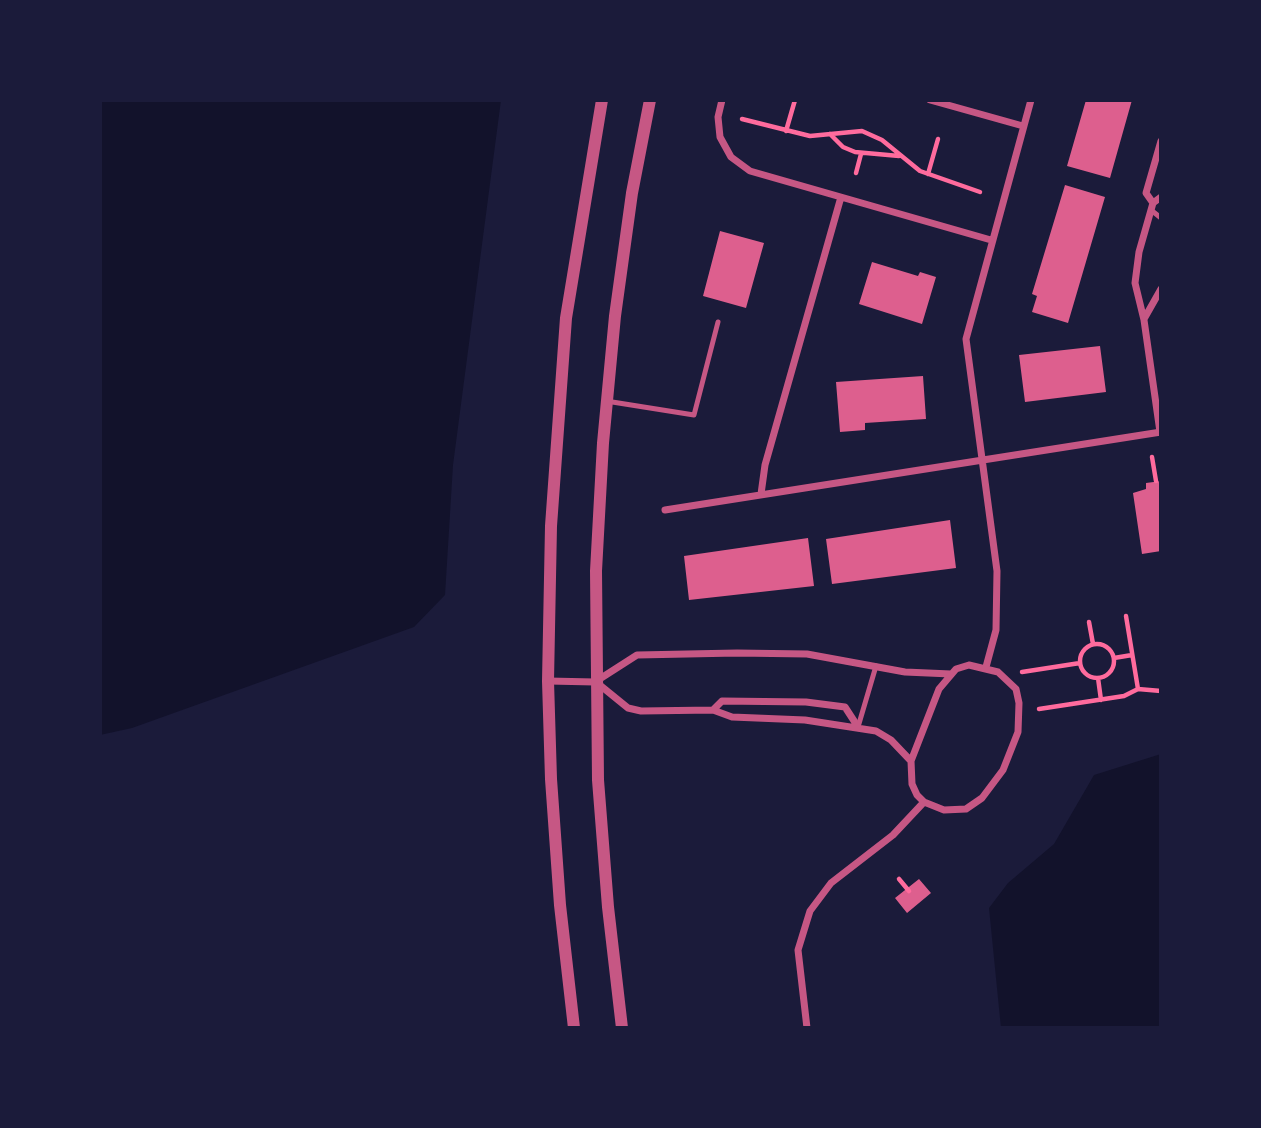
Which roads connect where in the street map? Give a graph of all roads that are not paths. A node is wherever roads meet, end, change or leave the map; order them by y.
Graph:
1 (602, 100) edge
2 (650, 100) edge
3 (723, 100) edge
4 (930, 100) edge
5 (1031, 100) edge
6 (1023, 126) junction
7 (1161, 142) edge
8 (841, 197) junction
9 (1161, 197) edge
10 (1152, 207) junction
11 (1161, 218) edge
12 (991, 240) junction
13 (1161, 289) edge
14 (1144, 320) junction
15 (718, 322) dead end
16 (606, 401) junction
17 (1161, 432) edge
18 (983, 460) junction
19 (761, 494) junction
20 (665, 510) dead end
21 (876, 666) junction
22 (986, 667) junction
23 (951, 674) junction
24 (548, 681) junction
25 (595, 682) junction
26 (713, 710) junction
27 (858, 727) junction
28 (911, 761) junction
29 (924, 802) junction
30 (575, 1028) edge
31 (622, 1028) edge
32 (807, 1028) edge

1 - 24 street
2 - 16 street
3 - 8 street
4 - 6 street
5 - 6 street
6 - 12 street
7 - 10 street
8 - 12 street
8 - 19 street
9 - 10 street
10 - 11 lane
10 - 14 street
12 - 18 street
13 - 14 street
14 - 17 street
15 - 16 lane
16 - 25 street
17 - 18 street
18 - 19 street
18 - 22 street
19 - 20 street
21 - 23 street
21 - 25 street
21 - 27 lane
22 - 23 street
22 - 29 street
23 - 28 street
24 - 25 street
24 - 30 street
25 - 26 street
25 - 31 street
26 - 27 street
26 - 27 street
27 - 28 street
28 - 29 street
29 - 32 street

